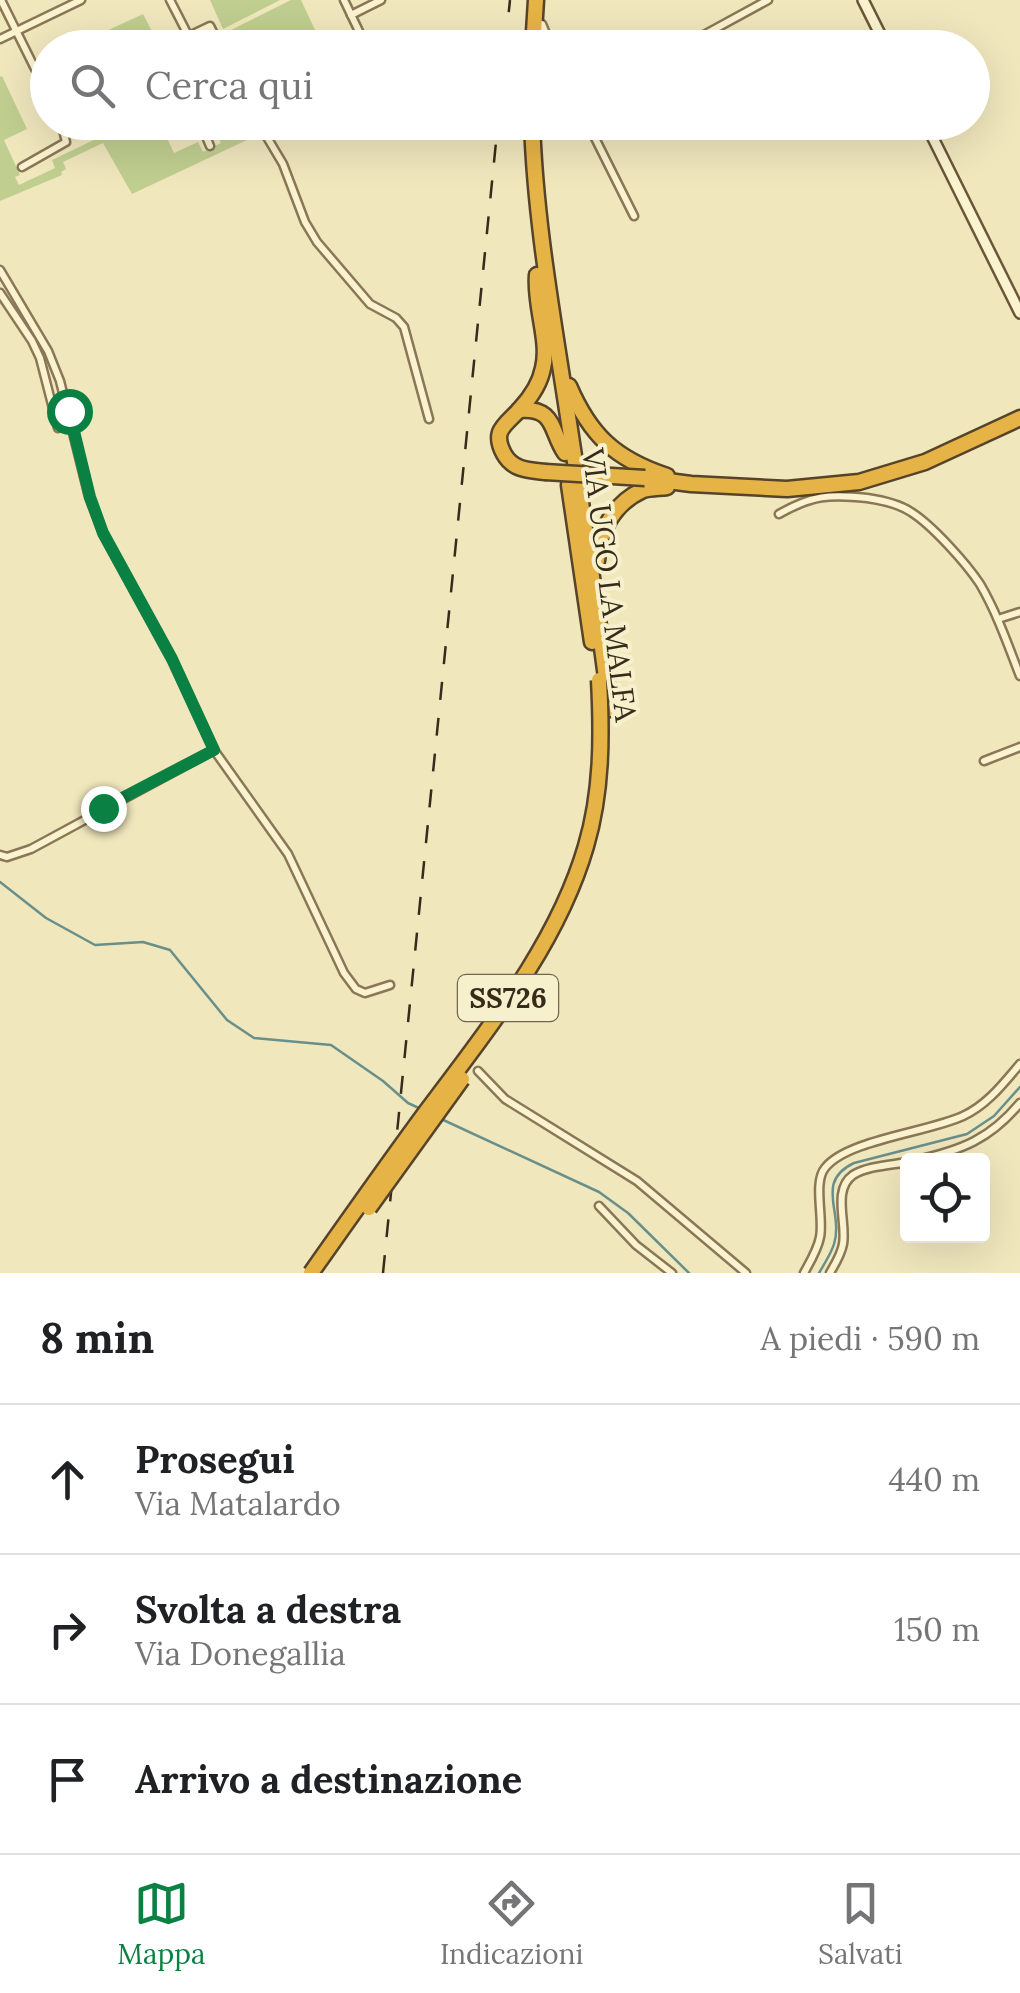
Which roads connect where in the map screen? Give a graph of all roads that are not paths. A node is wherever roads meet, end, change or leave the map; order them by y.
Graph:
1 (2, 0) edge
2 (82, 0) edge
3 (170, 0) edge
4 (344, 0) edge
5 (382, 0) edge
6 (528, 0) edge
7 (536, 0) edge
8 (768, 0) edge
9 (863, 0) edge
10 (351, 15) junction
11 (542, 24) dead end
12 (185, 30) edge
13 (358, 30) edge
14 (529, 30) edge
15 (532, 30) edge
16 (544, 30) edge
17 (713, 30) edge
18 (878, 30) edge
19 (16, 31) junction
20 (0, 39) edge
21 (30, 59) edge
22 (66, 140) edge
23 (208, 140) edge
24 (269, 140) edge
25 (524, 140) edge
26 (533, 140) edge
27 (596, 140) edge
28 (934, 140) edge
29 (210, 146) dead end
30 (22, 167) dead end
31 (634, 216) dead end
32 (0, 270) edge
33 (537, 275) junction
34 (1, 296) edge
35 (1020, 313) edge
36 (560, 364) junction
37 (519, 410) junction
38 (1019, 417) edge
39 (429, 419) dead end
40 (58, 428) dead end
41 (566, 454) junction
42 (691, 484) junction
43 (779, 514) dead end
44 (594, 586) junction
45 (1020, 612) edge
46 (998, 620) junction
47 (1020, 676) edge
48 (1020, 747) edge
49 (214, 750) junction
50 (984, 760) dead end
51 (0, 855) edge
52 (390, 985) dead end
53 (1020, 1064) edge
54 (478, 1071) dead end
55 (1020, 1103) edge
56 (948, 1153) edge
57 (900, 1163) edge
58 (599, 1206) dead end
59 (311, 1273) edge
60 (322, 1273) edge
61 (672, 1273) edge
62 (746, 1273) edge
63 (804, 1273) edge
64 (830, 1273) edge

1 - 19 street
2 - 19 street
3 - 12 street
4 - 10 street
5 - 10 street
6 - 14 highway
7 - 15 highway
8 - 17 street
9 - 18 main road
10 - 13 street
11 - 16 street
19 - 20 street
19 - 21 street
22 - 30 street
23 - 29 street
24 - 39 street
25 - 33 highway, VIA UGO LA MALFA / SS726
26 - 36 highway, VIA UGO LA MALFA / SS726
27 - 31 street
28 - 35 main road
32 - 49 street
33 - 37 highway
33 - 41 highway, VIA UGO LA MALFA / SS726
34 - 40 street
36 - 42 highway
36 - 44 highway, VIA UGO LA MALFA / SS726
37 - 41 highway
37 - 42 highway, bridge
38 - 42 highway
41 - 59 highway, VIA UGO LA MALFA / SS726, bridge
42 - 44 highway
43 - 46 street
44 - 60 highway, VIA UGO LA MALFA / SS726, bridge
45 - 46 street
46 - 47 street
48 - 50 street
49 - 51 street
49 - 52 street
53 - 63 street
54 - 62 street
55 - 56 street
57 - 64 street
58 - 61 street

